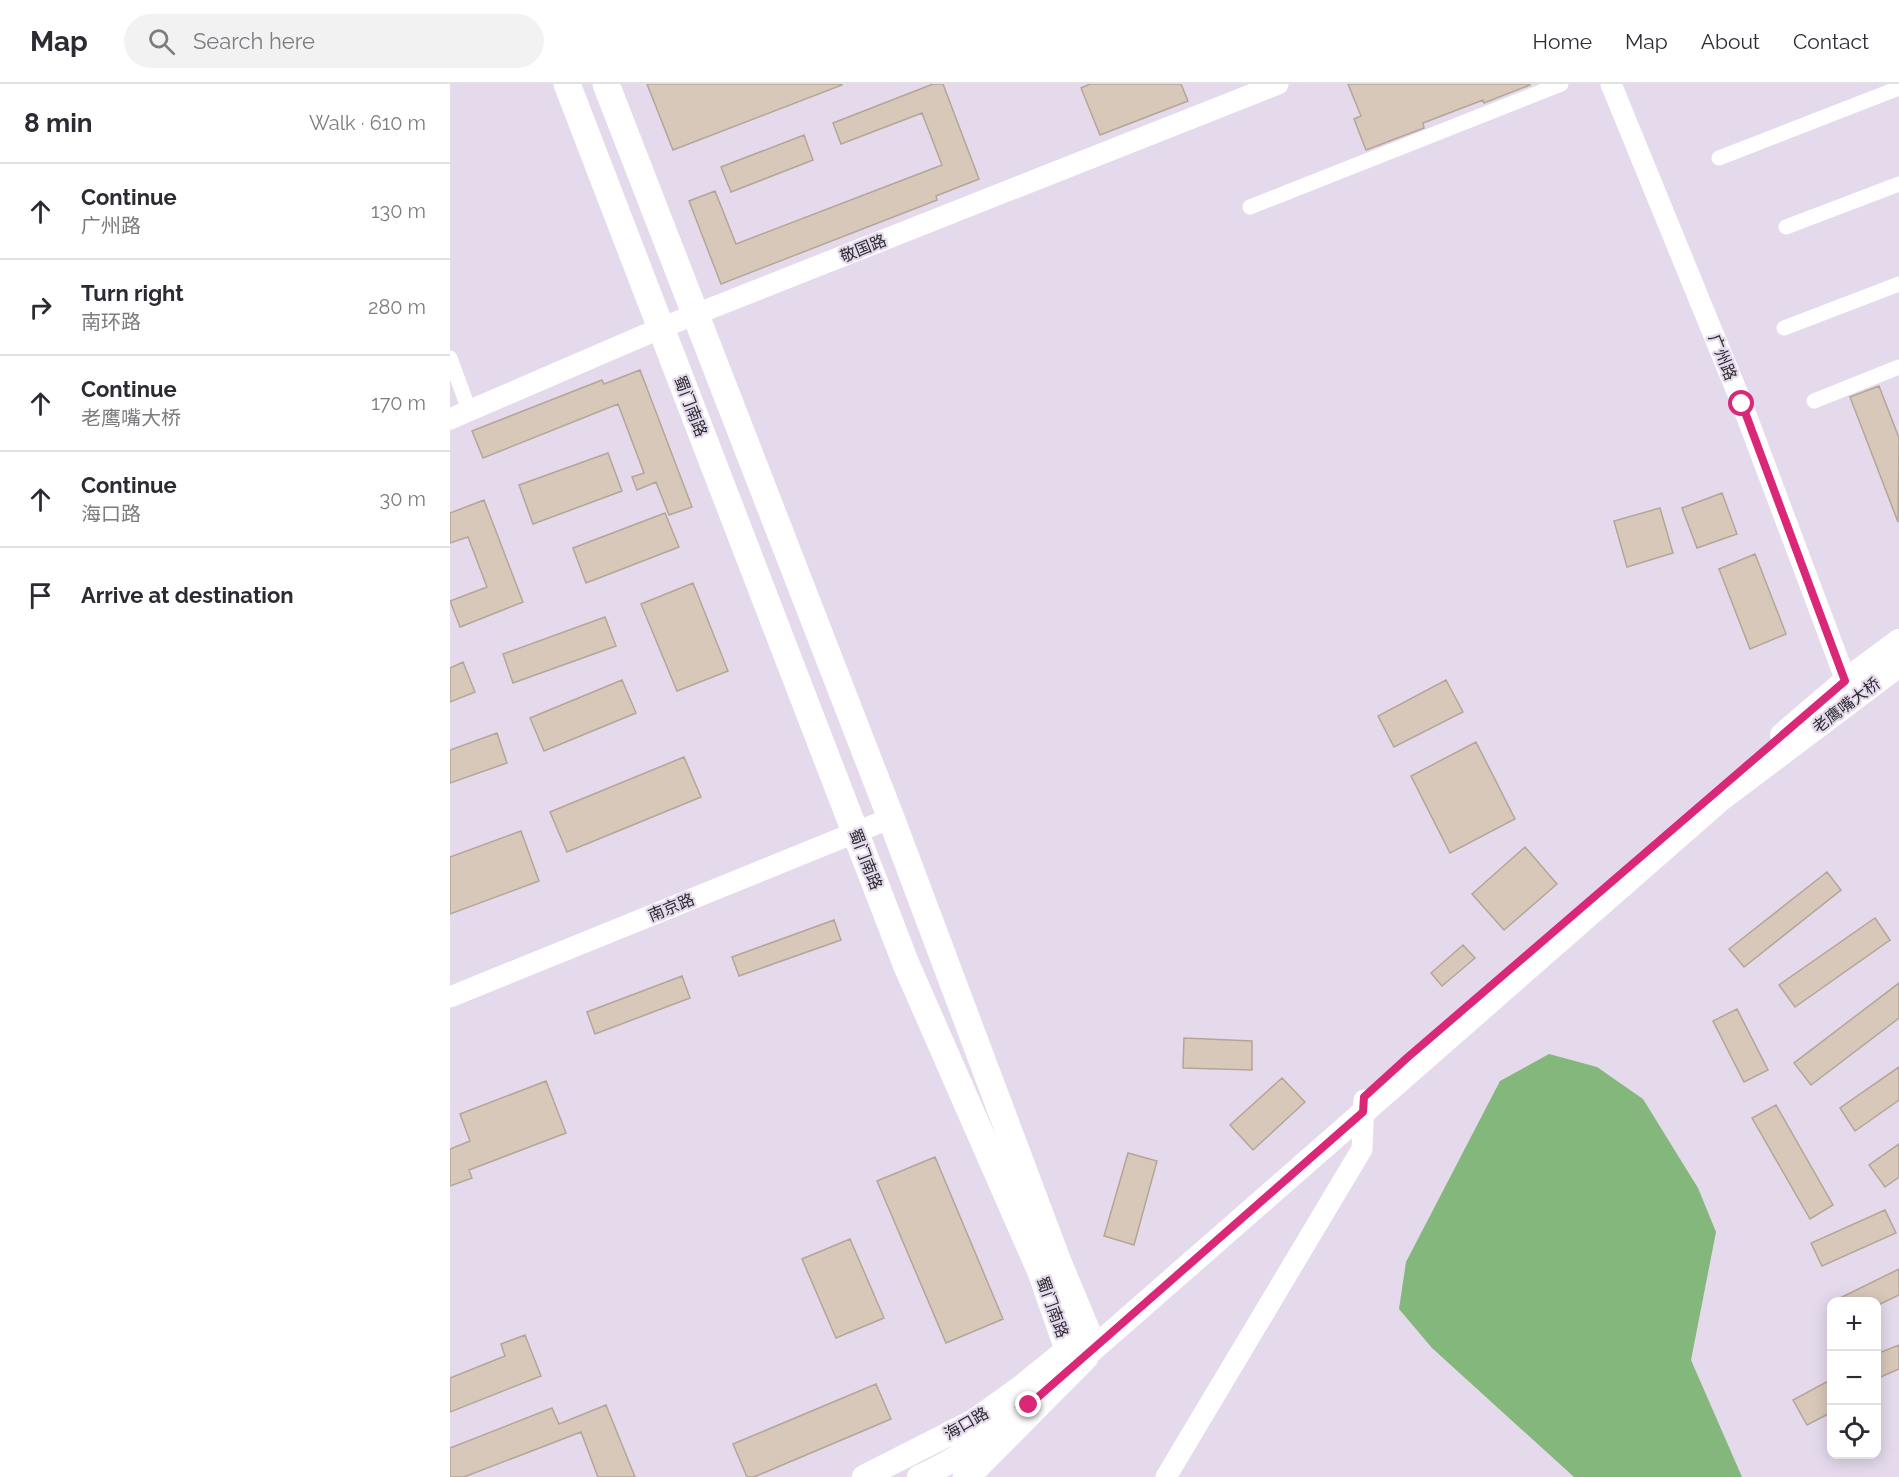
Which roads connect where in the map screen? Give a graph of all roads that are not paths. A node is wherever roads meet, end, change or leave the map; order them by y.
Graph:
1 (567, 84) edge
2 (606, 84) edge
3 (1278, 84) edge
4 (1561, 84) edge
5 (1611, 84) edge
6 (1899, 88) edge
7 (1719, 158) dead end
8 (1899, 184) edge
9 (1250, 207) dead end
10 (1786, 227) dead end
11 (1899, 284) edge
12 (696, 314) junction
13 (661, 328) junction
14 (1784, 328) dead end
15 (450, 358) edge
16 (1899, 367) edge
17 (1814, 401) dead end
18 (470, 410) junction
19 (450, 418) edge
20 (1899, 641) edge
21 (1899, 665) edge
22 (1850, 690) junction
23 (891, 818) junction
24 (855, 832) junction
25 (450, 997) edge
26 (1364, 1105) junction
27 (1080, 1347) junction
28 (864, 1477) edge
29 (919, 1477) edge
30 (966, 1477) edge
31 (1166, 1477) edge

1 - 13 highway, 蜀门南路
2 - 12 highway, 蜀门南路
3 - 12 street, 敬国路
4 - 9 street
5 - 22 street, 广州路
6 - 7 street
8 - 10 street
11 - 14 street
12 - 13 street, 敬国路
12 - 23 highway, 蜀门南路
13 - 18 street, 敬国路
13 - 24 highway, 蜀门南路
15 - 18 street
16 - 17 street
18 - 19 street, 敬国路
20 - 22 main road
21 - 22 main road, 老鹰嘴大桥
22 - 26 main road
23 - 24 street, 南京路
23 - 27 highway, 蜀门南路
24 - 25 street, 南京路
24 - 27 highway, 蜀门南路
26 - 27 main road
26 - 31 street
27 - 28 main road, 海口路
27 - 29 main road, 海口路
27 - 30 highway

